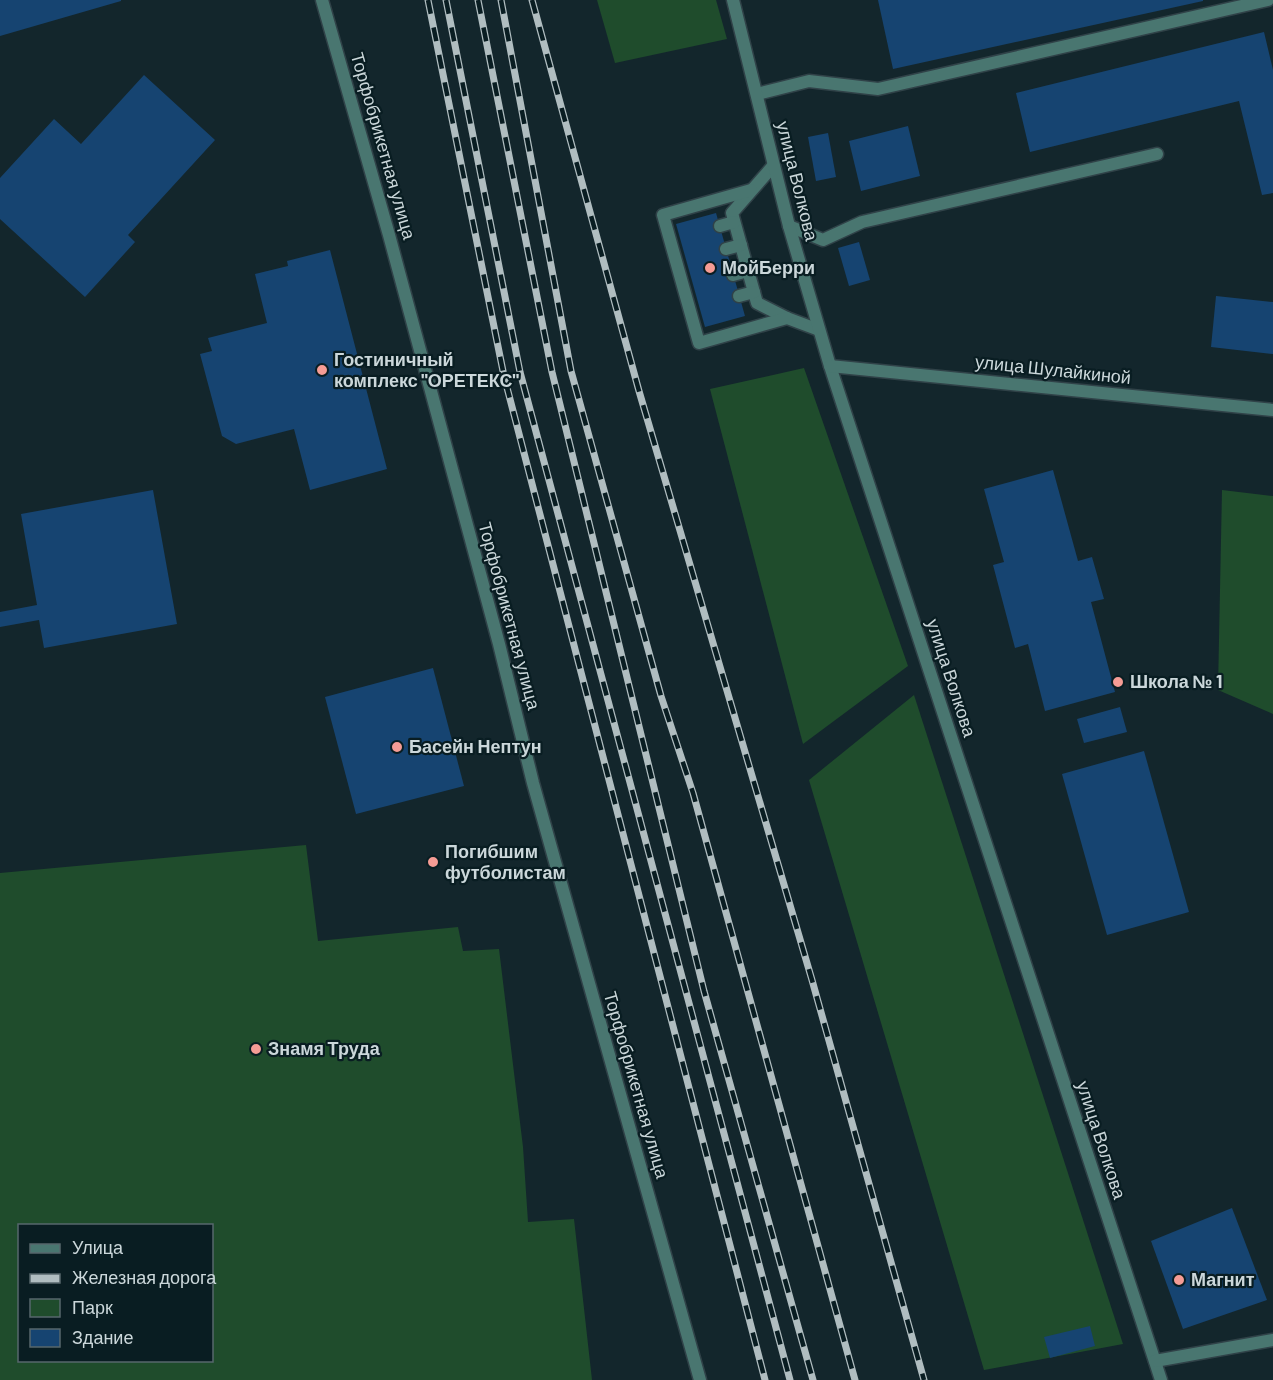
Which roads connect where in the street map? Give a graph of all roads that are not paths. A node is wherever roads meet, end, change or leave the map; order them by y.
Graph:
1 (322, 0) edge
2 (734, 0) edge
3 (1268, 0) edge
4 (757, 94) junction
5 (1157, 154) dead end
6 (773, 166) junction
7 (751, 190) junction
8 (734, 222) junction
9 (720, 226) dead end
10 (789, 226) junction
11 (741, 245) junction
12 (726, 249) dead end
13 (748, 271) junction
14 (733, 275) dead end
15 (754, 292) junction
16 (739, 296) dead end
17 (787, 318) junction
18 (819, 330) junction
19 (830, 366) junction
20 (1273, 410) edge
21 (1273, 1340) edge
22 (1155, 1361) junction
23 (700, 1380) edge
24 (1161, 1380) edge

1 - 23 street, Торфобрикетная улица
2 - 4 street, улица Волкова
3 - 4 street
4 - 6 street, улица Волкова
5 - 10 street
6 - 7 street
6 - 10 street, улица Волкова
7 - 8 street
7 - 17 street
8 - 9 street
8 - 11 street
10 - 18 street, улица Волкова
11 - 12 street
11 - 13 street
13 - 14 street
13 - 15 street
15 - 16 street
15 - 17 street
17 - 18 street
18 - 19 street, улица Волкова
19 - 20 street, улица Шулайкиной
19 - 22 street, улица Волкова
21 - 22 street
22 - 24 street, улица Волкова

